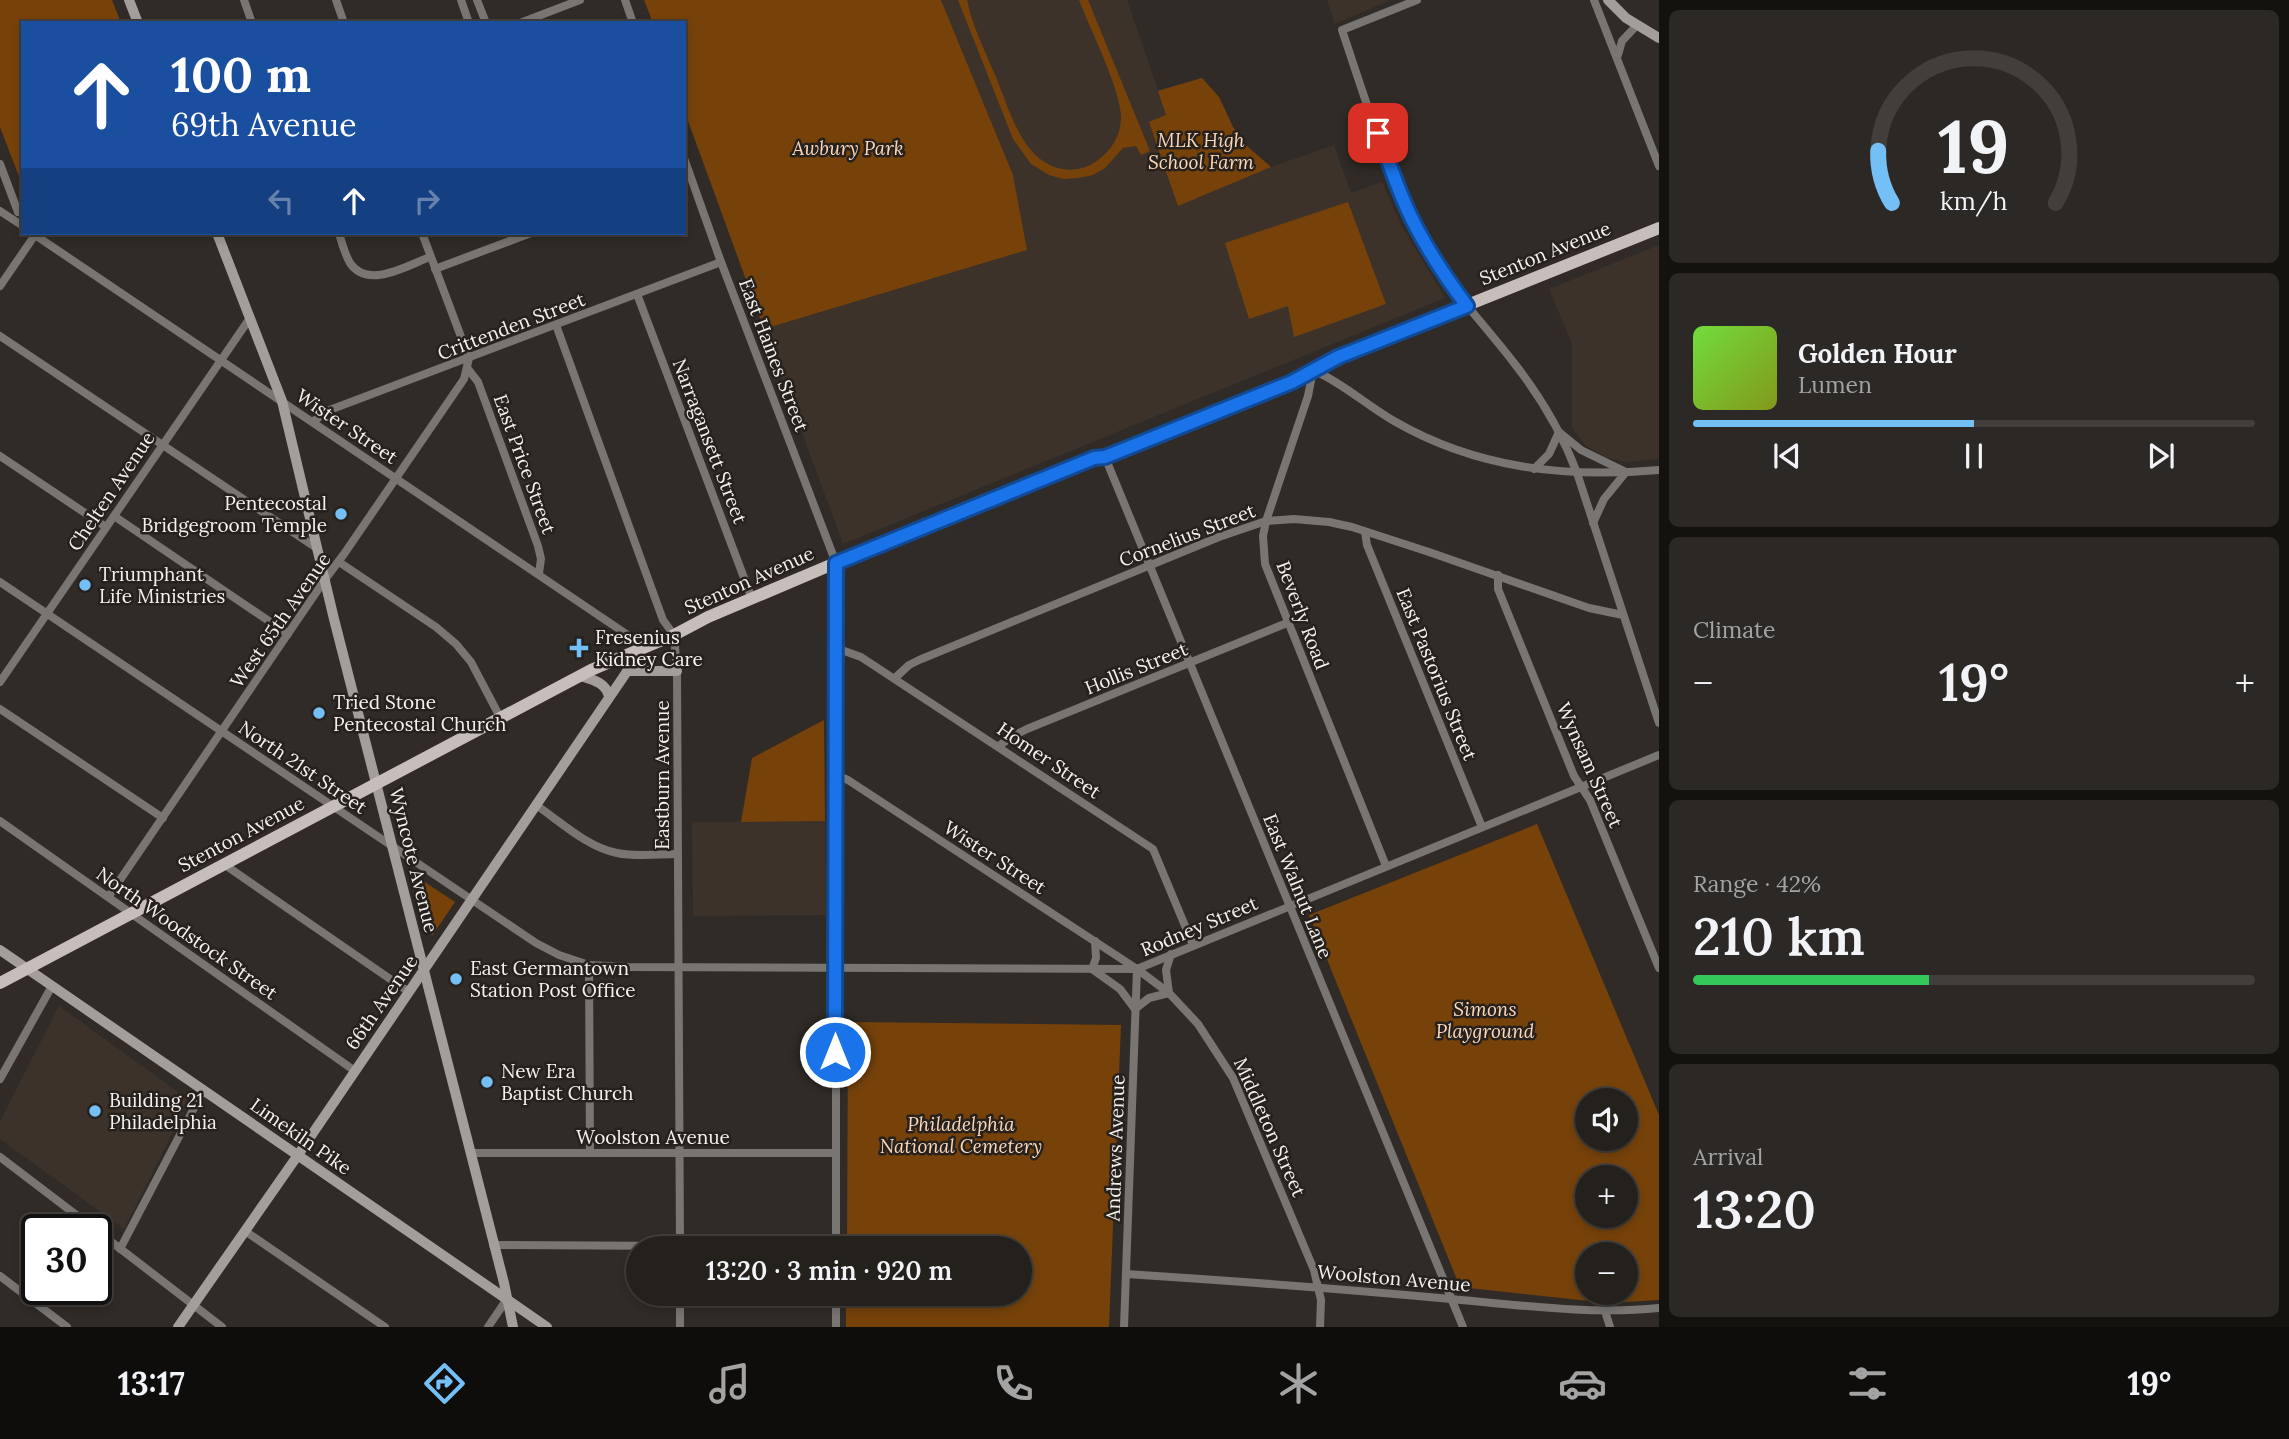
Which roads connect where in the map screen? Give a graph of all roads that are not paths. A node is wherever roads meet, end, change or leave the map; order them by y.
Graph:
1 (129, 0) edge
2 (244, 0) edge
3 (336, 0) edge
4 (461, 0) edge
5 (477, 0) edge
6 (580, 0) edge
7 (625, 0) edge
8 (1417, 0) edge
9 (1594, 0) edge
10 (1608, 0) edge
11 (137, 21) edge
12 (252, 21) edge
13 (343, 21) edge
14 (468, 21) edge
15 (485, 21) edge
16 (525, 21) edge
17 (632, 21) edge
18 (1637, 25) junction
19 (1659, 38) edge
20 (1618, 58) junction
21 (0, 164) edge
22 (1659, 166) edge
23 (687, 174) edge
24 (0, 211) edge
25 (18, 214) edge
26 (1659, 228) edge
27 (33, 235) edge
28 (35, 235) edge
29 (218, 235) edge
30 (340, 235) edge
31 (423, 235) edge
32 (526, 235) edge
33 (430, 257) junction
34 (721, 262) junction
35 (435, 269) junction
36 (0, 286) edge
37 (638, 294) junction
38 (1467, 306) junction
39 (250, 318) junction
40 (556, 326) junction
41 (0, 336) edge
42 (469, 358) junction
43 (221, 359) junction
44 (468, 369) junction
45 (1313, 370) junction
46 (282, 401) junction
47 (314, 421) junction
48 (1559, 432) junction
49 (162, 444) junction
50 (0, 456) edge
51 (1105, 457) junction
52 (1534, 469) junction
53 (1659, 470) edge
54 (1626, 472) junction
55 (1577, 473) junction
56 (397, 478) junction
57 (114, 516) junction
58 (1266, 521) junction
59 (1593, 523) junction
60 (106, 527) junction
61 (1365, 532) junction
62 (318, 549) junction
63 (339, 562) junction
64 (836, 563) junction
65 (1149, 565) junction
66 (539, 573) junction
67 (1498, 575) junction
68 (326, 578) junction
69 (0, 582) edge
70 (752, 599) junction
71 (47, 614) junction
72 (1623, 615) junction
73 (1287, 623) junction
74 (288, 634) junction
75 (674, 635) junction
76 (644, 646) junction
77 (836, 648) junction
78 (1189, 663) junction
79 (626, 671) junction
80 (677, 671) junction
81 (580, 676) junction
82 (895, 678) junction
83 (0, 682) edge
84 (609, 696) junction
85 (0, 709) edge
86 (501, 719) junction
87 (1659, 723) edge
88 (222, 731) junction
89 (999, 746) junction
90 (1659, 755) edge
91 (834, 774) junction
92 (377, 782) junction
93 (1581, 787) junction
94 (536, 805) junction
95 (333, 806) junction
96 (163, 818) junction
97 (0, 821) edge
98 (1482, 827) junction
99 (393, 847) junction
100 (678, 854) junction
101 (225, 865) junction
102 (1386, 866) junction
103 (109, 897) junction
104 (472, 899) junction
105 (1289, 906) junction
106 (132, 914) junction
107 (1095, 941) junction
108 (1194, 945) junction
109 (0, 950) edge
110 (1171, 954) junction
111 (589, 965) junction
112 (835, 967) junction
113 (679, 968) junction
114 (1659, 968) edge
115 (27, 969) junction
116 (1092, 969) junction
117 (1137, 969) junction
118 (424, 970) junction
119 (0, 983) edge
120 (52, 986) junction
121 (409, 992) junction
122 (1169, 993) junction
123 (1135, 1009) junction
124 (355, 1071) junction
125 (0, 1080) edge
126 (203, 1091) junction
127 (470, 1153) junction
128 (590, 1153) junction
129 (679, 1153) junction
130 (836, 1153) junction
131 (298, 1155) junction
132 (0, 1157) edge
133 (75, 1214) edge
134 (245, 1231) junction
135 (680, 1236) edge
136 (836, 1236) edge
137 (112, 1243) edge
138 (493, 1245) junction
139 (626, 1246) edge
140 (120, 1249) junction
141 (1126, 1274) junction
142 (0, 1276) edge
143 (1319, 1287) junction
144 (507, 1299) junction
145 (1452, 1299) junction
146 (193, 1305) junction
147 (680, 1306) edge
148 (836, 1306) edge
149 (1659, 1308) edge
150 (1605, 1311) junction
151 (67, 1327) edge
152 (178, 1327) edge
153 (222, 1327) edge
154 (385, 1327) edge
155 (488, 1327) edge
156 (513, 1327) edge
157 (547, 1327) edge
158 (680, 1327) edge
159 (836, 1327) edge
160 (1124, 1327) edge
161 (1320, 1327) edge
162 (1463, 1327) edge
163 (1610, 1327) edge

1 - 11 street
2 - 12 street
3 - 13 street
4 - 14 street
5 - 15 street
6 - 16 street
7 - 17 street
8 - 38 street
9 - 20 street
10 - 18 street
18 - 19 street
18 - 20 street
20 - 22 street
21 - 25 street
23 - 34 street, East Haines Street
24 - 25 street
26 - 38 main road, Stenton Avenue
27 - 36 street
28 - 43 street, Wister Street
29 - 39 street, Wyncote Avenue
30 - 33 street
31 - 33 street
32 - 35 street
33 - 35 street
34 - 37 street, Crittenden Street
34 - 64 street, East Haines Street
35 - 42 street
37 - 40 street, Crittenden Street
37 - 70 street, Narragansett Street
38 - 45 main road, Stenton Avenue
38 - 48 street
39 - 43 street, Chelten Avenue
39 - 46 street, Wyncote Avenue
40 - 42 street, Crittenden Street
40 - 75 street, Eastburn Avenue
41 - 49 street
42 - 44 street, West 65th Avenue
42 - 47 street, Crittenden Street
43 - 46 street, Wister Street
43 - 49 street, Chelten Avenue
44 - 56 street, West 65th Avenue
44 - 66 street, East Price Street
45 - 51 main road, Stenton Avenue
45 - 52 street
45 - 58 street, Beverly Road
46 - 47 street, Wister Street
46 - 62 street, Wyncote Avenue
47 - 56 street, Wister Street
48 - 52 street
48 - 54 street
48 - 55 street
49 - 57 street, Chelten Avenue
49 - 62 street
50 - 60 street
51 - 64 main road, Stenton Avenue
51 - 65 street, East Walnut Lane
52 - 55 street
53 - 54 street
54 - 55 street
54 - 59 street
55 - 59 street
56 - 63 street, West 65th Avenue
56 - 66 street, Wister Street
57 - 60 street, Chelten Avenue
57 - 74 street
58 - 61 street, Cornelius Street
58 - 65 street, Cornelius Street
58 - 73 street, Beverly Road
59 - 72 street
60 - 71 street, Chelten Avenue
61 - 67 street, Cornelius Street
61 - 98 street, East Pastorius Street
62 - 68 street, Wyncote Avenue
63 - 68 street, West 65th Avenue
63 - 86 street
64 - 70 main road, Stenton Avenue
64 - 77 street
65 - 78 street, East Walnut Lane
65 - 82 street, Cornelius Street
66 - 76 street, Wister Street
67 - 72 street, Cornelius Street
67 - 93 street, Wynsam Street
68 - 74 street, West 65th Avenue
68 - 92 street, Wyncote Avenue
69 - 71 street, North 21st Street
70 - 75 main road, Stenton Avenue
71 - 83 street, Chelten Avenue
71 - 88 street, North 21st Street
72 - 87 street
73 - 78 street, Hollis Street
73 - 102 street, Beverly Road
74 - 88 street, West 65th Avenue
75 - 76 main road, Stenton Avenue
75 - 80 street, Eastburn Avenue
76 - 79 street, 66th Avenue
76 - 81 main road, Stenton Avenue
77 - 82 street, Homer Street
77 - 91 street
78 - 89 street, Hollis Street
78 - 105 street, East Walnut Lane
79 - 80 street
79 - 84 street, 66th Avenue
80 - 100 street, Eastburn Avenue
81 - 84 street
81 - 86 main road, Stenton Avenue
82 - 89 street, Homer Street
84 - 94 street, 66th Avenue
85 - 96 street
86 - 92 main road, Stenton Avenue
88 - 95 street, North 21st Street
88 - 96 street, West 65th Avenue
89 - 108 street, Homer Street
90 - 93 street, Rodney Street
91 - 107 street, Wister Street
91 - 112 street
92 - 95 main road, Stenton Avenue
92 - 99 street, Wyncote Avenue
93 - 98 street, Rodney Street
93 - 114 street, Wynsam Street
94 - 100 street
94 - 104 street, 66th Avenue
95 - 99 street, North 21st Street
95 - 101 main road, Stenton Avenue
96 - 103 street, West 65th Avenue
97 - 103 street, North Woodstock Street
98 - 102 street, Rodney Street
99 - 104 street, North 21st Street
99 - 118 street, Wyncote Avenue
100 - 113 street, Eastburn Avenue
101 - 106 main road, Stenton Avenue
101 - 121 street
102 - 105 street, Rodney Street
103 - 106 street, North Woodstock Street
104 - 111 street, North 21st Street
104 - 118 street, 66th Avenue
105 - 108 street, Rodney Street
105 - 145 street, East Walnut Lane
106 - 115 main road, Stenton Avenue
106 - 124 street, North Woodstock Street
107 - 116 street
107 - 117 street, Wister Street
108 - 110 street, Rodney Street
109 - 115 street, Limekiln Pike
110 - 117 street, Rodney Street
110 - 122 street
111 - 113 street, North 21st Street
111 - 128 street
112 - 113 street, Rodney Street
112 - 116 street, Rodney Street
112 - 130 street
113 - 129 street, Eastburn Avenue
115 - 119 main road, Stenton Avenue
115 - 120 street, Limekiln Pike
116 - 117 street, Rodney Street
116 - 123 street
117 - 122 street, Middleton Street
117 - 123 street, Andrews Avenue
118 - 121 street, 66th Avenue
118 - 127 street, Wyncote Avenue
120 - 125 street
120 - 126 street, Limekiln Pike
121 - 124 street, 66th Avenue
122 - 123 street
122 - 143 street, Middleton Street
123 - 141 street, Andrews Avenue
124 - 131 street, 66th Avenue
126 - 131 street, Limekiln Pike
126 - 140 street
127 - 128 street, Woolston Avenue
127 - 138 street, Wyncote Avenue
128 - 129 street, Woolston Avenue
129 - 130 street, Woolston Avenue
129 - 135 street, Eastburn Avenue
130 - 136 street
131 - 134 street, 66th Avenue
131 - 144 street, Limekiln Pike
132 - 133 street
134 - 146 street, 66th Avenue
134 - 154 street
137 - 140 street
138 - 139 street
138 - 144 street, Wyncote Avenue
140 - 146 street
141 - 143 street, Woolston Avenue
141 - 160 street, Andrews Avenue
142 - 151 street
143 - 145 street, Woolston Avenue
143 - 161 street, Middleton Street
144 - 155 street
144 - 156 street, Wyncote Avenue
144 - 157 street, Limekiln Pike
145 - 150 street, Woolston Avenue
145 - 162 street, East Walnut Lane
146 - 152 street, 66th Avenue
146 - 153 street
147 - 158 street
148 - 159 street
149 - 150 street, Woolston Avenue
150 - 163 street

